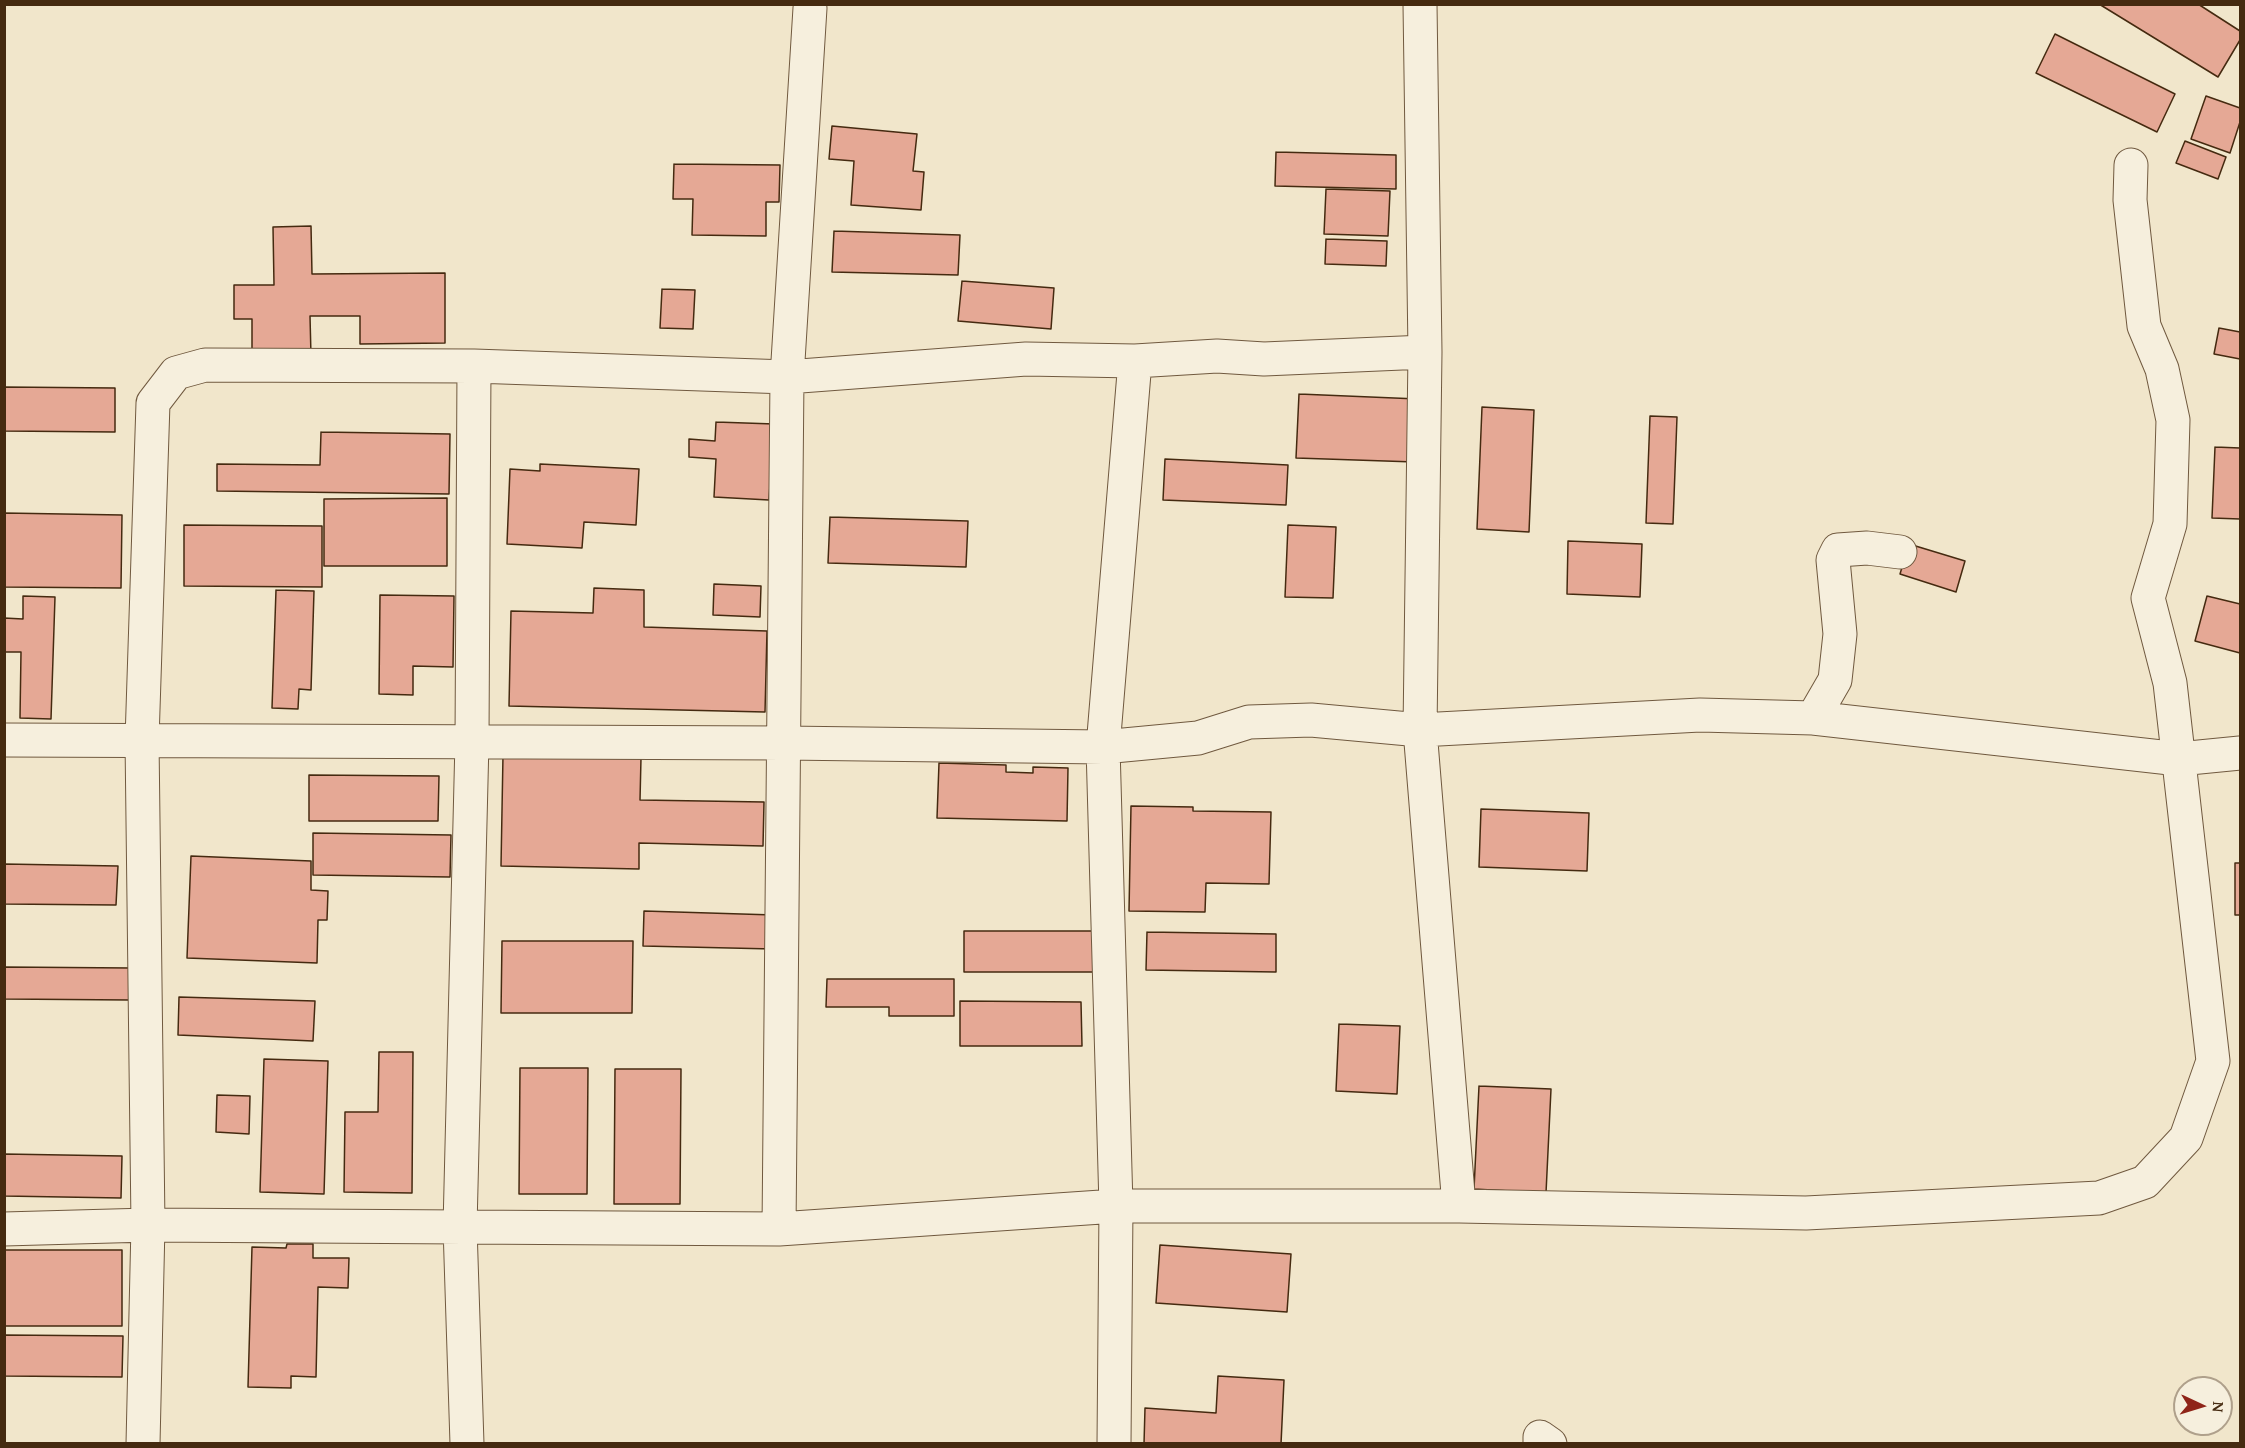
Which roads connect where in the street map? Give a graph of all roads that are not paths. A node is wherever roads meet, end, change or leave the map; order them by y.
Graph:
1 (1420, 4) edge
2 (810, 8) dead end
3 (2131, 165) dead end
4 (1425, 352) junction
5 (1135, 362) junction
6 (474, 366) junction
7 (787, 377) junction
8 (1900, 552) dead end
9 (1813, 718) junction
10 (1420, 730) junction
11 (4, 740) edge
12 (142, 740) junction
13 (472, 741) junction
14 (784, 743) junction
15 (1103, 747) junction
16 (2241, 753) edge
17 (2180, 759) junction
18 (1116, 1206) junction
19 (1459, 1206) junction
20 (148, 1225) junction
21 (460, 1227) junction
22 (4, 1229) edge
23 (779, 1229) junction
24 (142, 1443) edge
25 (467, 1443) edge
26 (1114, 1443) edge
27 (1540, 1443) edge
28 (1550, 1443) edge

1 - 4 street
2 - 7 street
3 - 17 street
4 - 5 street
4 - 10 street
5 - 7 street
5 - 15 street
6 - 7 street
6 - 12 street
6 - 13 street
7 - 14 street
8 - 9 street
9 - 10 street
9 - 17 street
10 - 15 street
10 - 19 street
11 - 12 street
12 - 13 street
12 - 20 street
13 - 14 street
13 - 21 street
14 - 15 street
14 - 23 street
15 - 18 street
16 - 17 street
17 - 19 street
18 - 19 street
18 - 23 street
18 - 26 street
20 - 21 street
20 - 22 street
20 - 24 street
21 - 23 street
21 - 25 street
27 - 28 street

